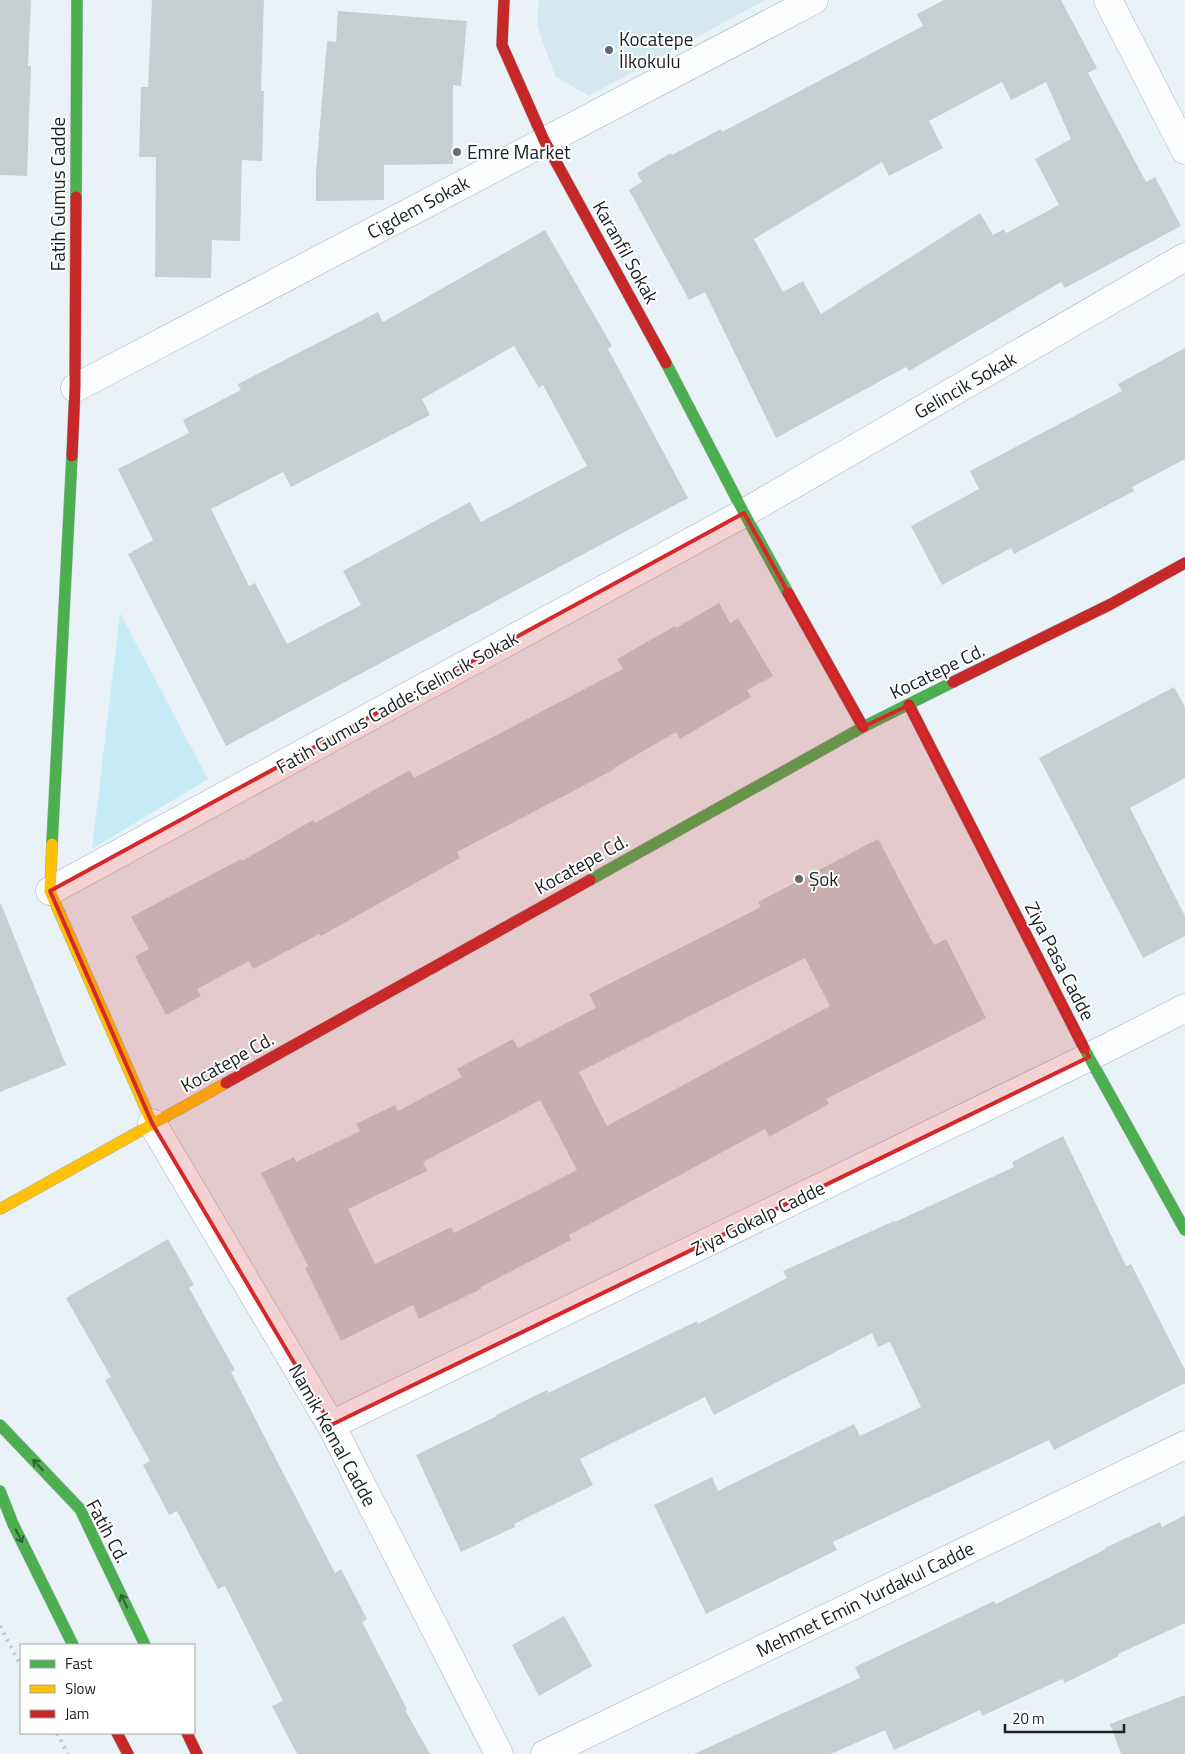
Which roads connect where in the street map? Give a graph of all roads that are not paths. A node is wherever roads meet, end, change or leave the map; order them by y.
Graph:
1 (76, 0) edge
2 (504, 0) edge
3 (814, 0) edge
4 (1108, 0) edge
5 (544, 140) junction
6 (1185, 150) edge
7 (1185, 257) edge
8 (75, 388) junction
9 (744, 513) junction
10 (1185, 563) edge
11 (909, 704) junction
12 (863, 728) junction
13 (50, 891) junction
14 (1185, 1008) edge
15 (1090, 1057) junction
16 (152, 1123) junction
17 (0, 1208) edge
18 (1185, 1230) edge
19 (0, 1425) edge
20 (331, 1425) junction
21 (1185, 1445) edge
22 (0, 1491) edge
23 (73, 1644) edge
24 (145, 1644) edge
25 (118, 1734) edge
26 (187, 1734) edge
27 (128, 1754) edge
28 (197, 1754) edge
29 (499, 1754) edge
30 (546, 1754) edge

1 - 8 street, Fatih Gumus Cadde
2 - 5 street, Karanfil Sokak
3 - 5 street, Cigdem Sokak
4 - 6 street
5 - 8 street, Cigdem Sokak
5 - 9 street, Karanfil Sokak
7 - 9 street, Gelincik Sokak
8 - 13 street
9 - 12 street, Karanfil Sokak
9 - 13 street, Fatih Gumus Cadde;Gelincik Sokak
10 - 11 street, Kocatepe Cd.
11 - 12 street, Kocatepe Cd.
11 - 15 street, Ziya Pasa Cadde
12 - 16 street, Kocatepe Cd.
13 - 16 street
14 - 15 street, Ziya Gokalp Cadde
15 - 18 street, Ziya Pasa Cadde
15 - 20 street, Ziya Gokalp Cadde
16 - 17 street, Kocatepe Cd.
16 - 20 street, Namik Kemal Cadde
24 -> 19 street, Fatih Cd.
20 - 29 street, Namik Kemal Cadde
21 - 30 street, Mehmet Emin Yurdakul Cadde
22 -> 23 street
25 - 27 street
26 - 28 street

